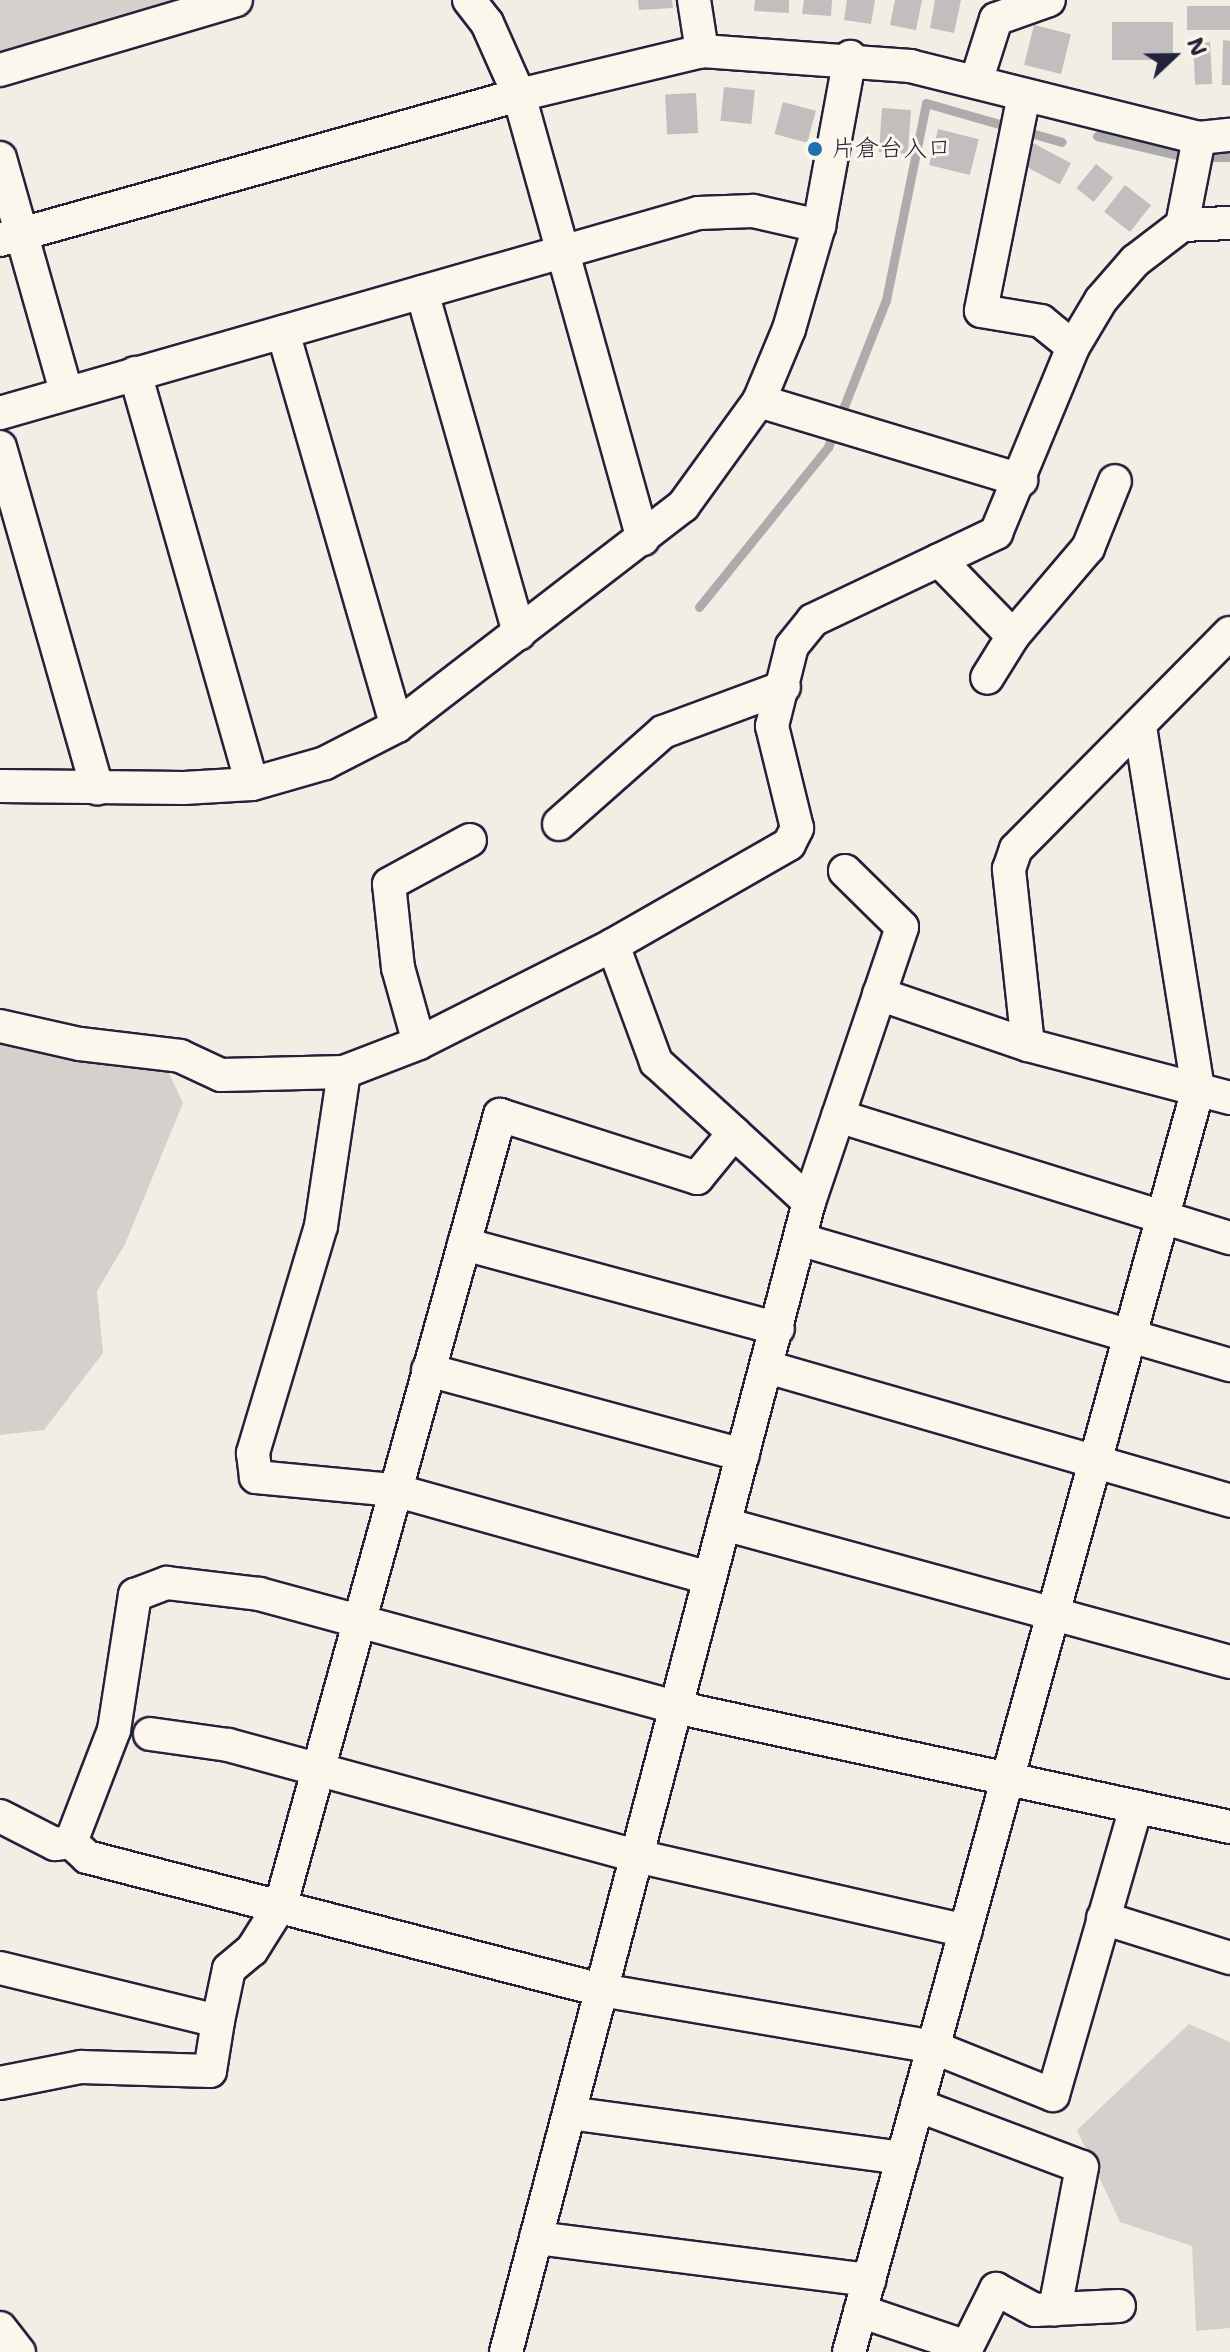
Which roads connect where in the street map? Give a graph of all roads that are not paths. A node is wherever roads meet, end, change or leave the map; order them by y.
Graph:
1 (236, 0) edge
2 (469, 0) edge
3 (694, 0) edge
4 (1049, 0) edge
5 (989, 9) edge
6 (702, 51) junction
7 (850, 57) junction
8 (0, 70) edge
9 (976, 82) junction
10 (519, 95) junction
11 (1020, 116) junction
12 (1215, 136) edge
13 (0, 158) edge
14 (1230, 223) edge
15 (1182, 225) junction
16 (819, 226) junction
17 (11, 237) edge
18 (565, 253) junction
19 (422, 292) junction
20 (283, 332) junction
21 (1073, 347) junction
22 (135, 373) junction
23 (66, 392) junction
24 (759, 401) junction
25 (0, 413) edge
26 (0, 447) edge
27 (1021, 480) junction
28 (1115, 481) dead end
29 (643, 539) junction
30 (939, 560) junction
31 (519, 633) junction
32 (1230, 633) edge
33 (1013, 636) junction
34 (987, 678) dead end
35 (784, 687) junction
36 (397, 726) junction
37 (1140, 726) junction
38 (252, 784) junction
39 (0, 786) edge
40 (97, 788) junction
41 (559, 824) dead end
42 (470, 840) dead end
43 (845, 871) dead end
44 (613, 945) junction
45 (879, 994) junction
46 (0, 1026) edge
47 (419, 1043) junction
48 (1028, 1045) junction
49 (344, 1072) junction
50 (1198, 1089) junction
51 (1230, 1098) edge
52 (838, 1116) junction
53 (734, 1133) junction
54 (809, 1202) junction
55 (1163, 1216) junction
56 (1230, 1238) edge
57 (802, 1240) junction
58 (464, 1244) junction
59 (778, 1329) junction
60 (1131, 1334) junction
61 (1230, 1365) edge
62 (767, 1367) junction
63 (428, 1370) junction
64 (743, 1455) junction
65 (1095, 1462) junction
66 (394, 1490) junction
67 (1230, 1501) edge
68 (724, 1524) junction
69 (709, 1578) junction
70 (1054, 1614) junction
71 (358, 1620) junction
72 (1230, 1662) edge
73 (675, 1707) junction
74 (131, 1732) junction
75 (317, 1769) junction
76 (1008, 1779) junction
77 (1136, 1807) junction
78 (0, 1816) edge
79 (1230, 1827) edge
80 (71, 1842) junction
81 (636, 1856) junction
82 (281, 1904) junction
83 (1103, 1918) junction
84 (966, 1931) junction
85 (1230, 1958) edge
86 (0, 1968) edge
87 (601, 1990) junction
88 (218, 2021) junction
89 (933, 2047) junction
90 (0, 2083) edge
91 (917, 2105) junction
92 (569, 2113) junction
93 (903, 2158) junction
94 (536, 2238) junction
95 (869, 2280) junction
96 (1119, 2306) dead end
97 (1055, 2309) junction
98 (860, 2311) junction
99 (0, 2328) edge
100 (19, 2352) edge
101 (506, 2352) edge
102 (849, 2352) edge

1 - 8 street
2 - 10 street
3 - 6 street
4 - 5 street
5 - 9 street
6 - 7 street
6 - 10 street
7 - 9 street
7 - 16 street
9 - 11 street
10 - 17 street
10 - 18 street
11 - 12 street
11 - 21 street
12 - 15 street
13 - 17 street
14 - 15 street
15 - 21 street
16 - 18 street
16 - 24 street
17 - 23 street
18 - 19 street
18 - 29 street
19 - 20 street
19 - 31 street
20 - 22 street
20 - 36 street
21 - 27 street
22 - 23 street
22 - 38 street
23 - 25 street
24 - 27 street
24 - 29 street
26 - 40 street
27 - 30 street
28 - 33 street
29 - 31 street
30 - 33 street
30 - 35 street
31 - 36 street
32 - 37 street
33 - 34 street
35 - 41 street
35 - 44 street
36 - 38 street
37 - 48 street
37 - 50 street
38 - 40 street
39 - 40 street
42 - 47 street
43 - 45 street
44 - 47 street
44 - 53 street
45 - 48 street
45 - 52 street
46 - 49 street
47 - 49 street
48 - 50 street
49 - 66 street
50 - 51 street
50 - 55 street
52 - 54 street
52 - 55 street
53 - 54 street
53 - 58 street
54 - 57 street
55 - 56 street
55 - 60 street
57 - 59 street
57 - 60 street
58 - 59 street
58 - 63 street
59 - 62 street
60 - 61 street
60 - 65 street
62 - 64 street
62 - 65 street
63 - 64 street
63 - 66 street
64 - 68 street
65 - 67 street
65 - 70 street
66 - 69 street
66 - 71 street
68 - 69 street
68 - 70 street
69 - 73 street
70 - 72 street
70 - 76 street
71 - 73 street
71 - 74 street
71 - 75 street
73 - 76 street
73 - 81 street
74 - 75 street
74 - 80 street
75 - 81 street
75 - 82 street
76 - 77 street
76 - 84 street
77 - 79 street
77 - 83 street
78 - 80 street
80 - 82 street
81 - 84 street
81 - 87 street
82 - 87 street
82 - 88 street
83 - 85 street
83 - 89 street
84 - 89 street
86 - 88 street
87 - 89 street
87 - 92 street
88 - 90 street
89 - 91 street
91 - 93 street
91 - 97 street
92 - 93 street
92 - 94 street
93 - 95 street
94 - 95 street
94 - 101 street
95 - 98 street
96 - 97 street
97 - 98 street
98 - 102 street
99 - 100 street

